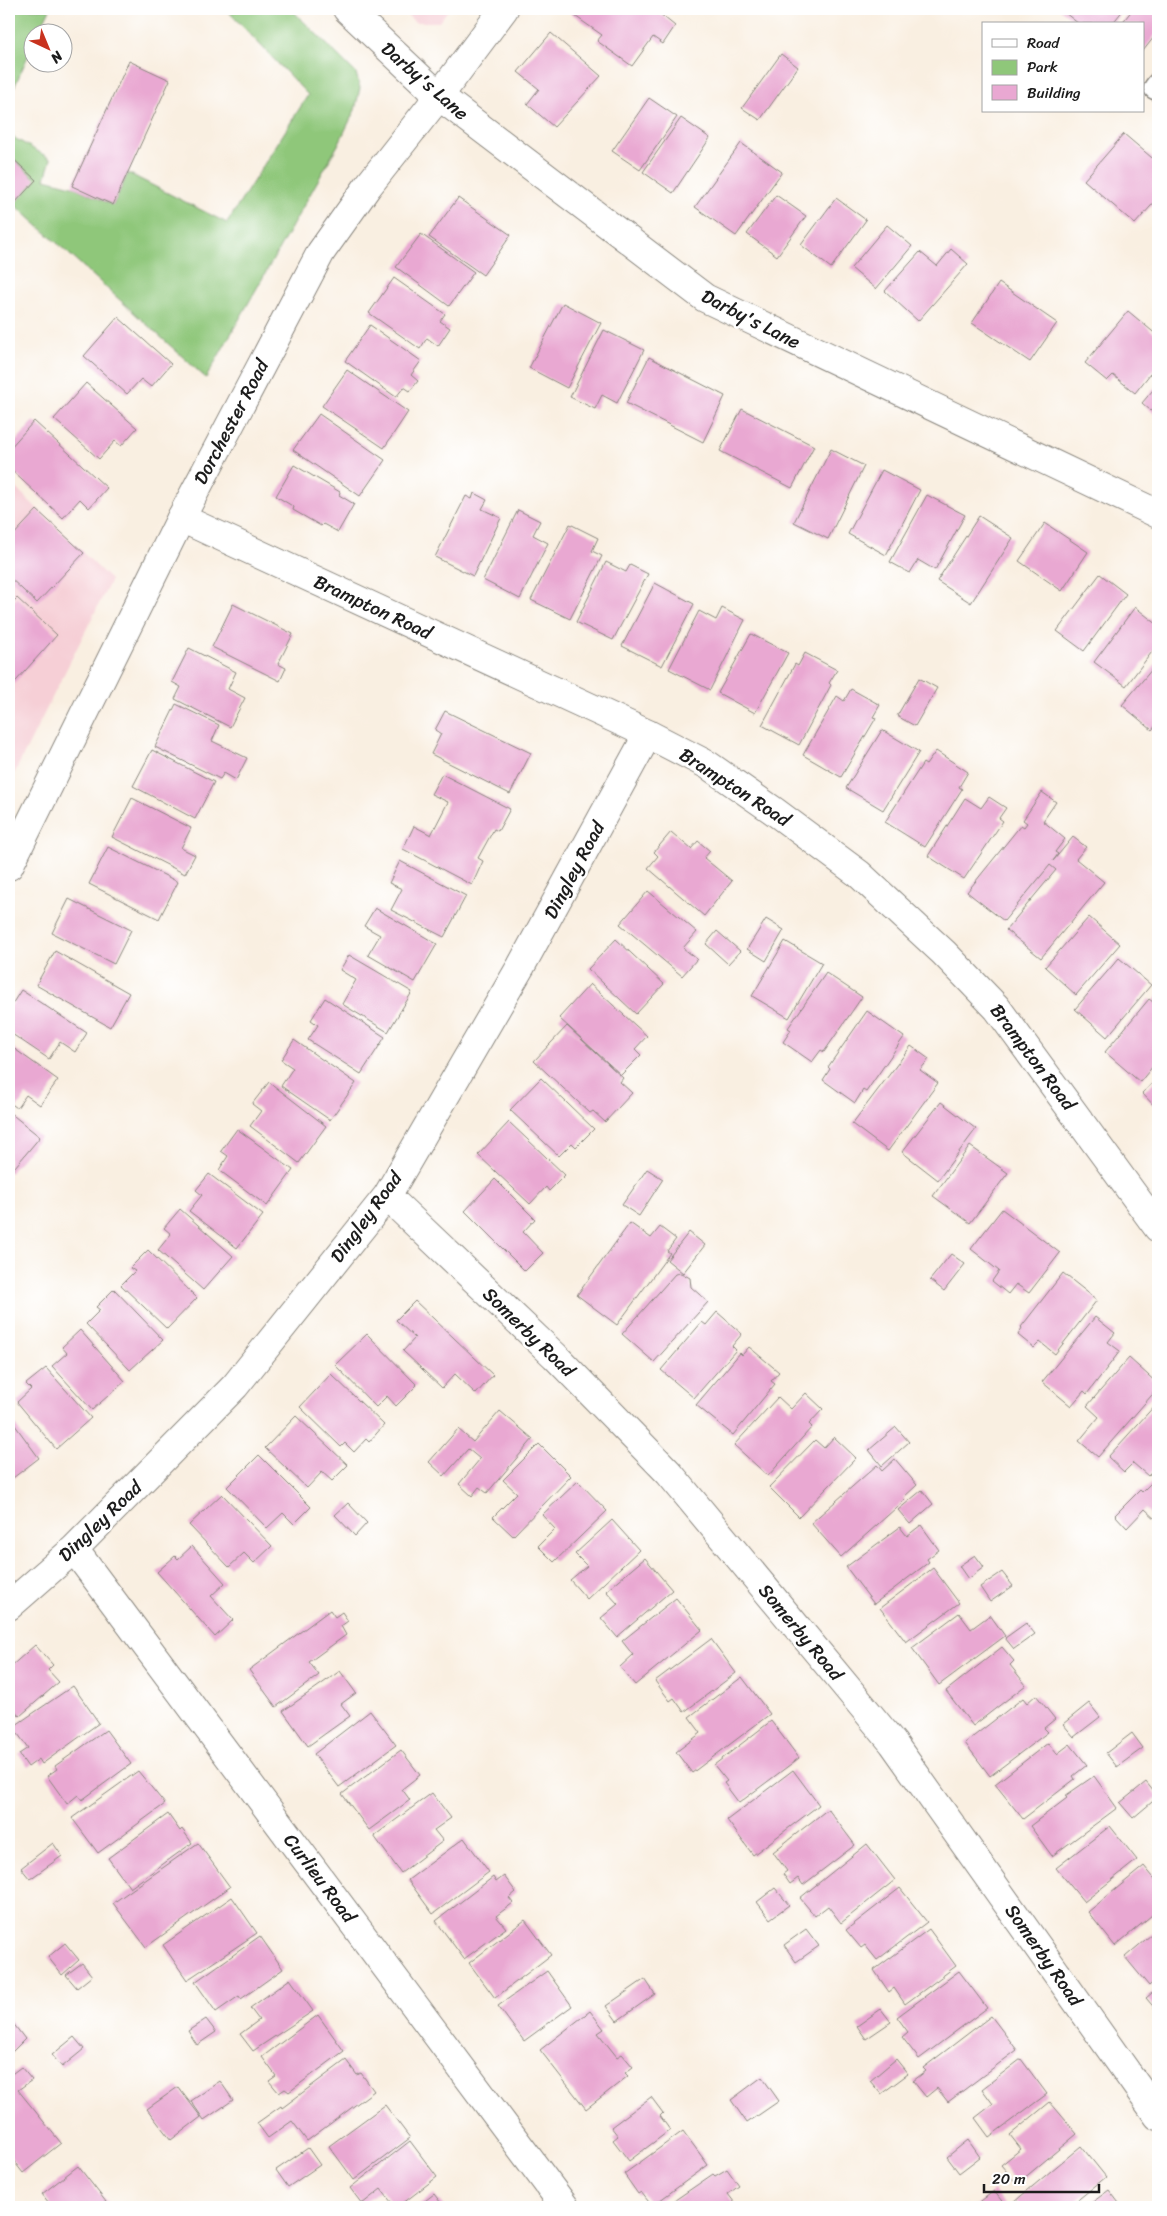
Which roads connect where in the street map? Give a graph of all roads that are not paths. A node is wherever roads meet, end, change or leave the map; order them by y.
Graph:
1 (347, 9) edge
2 (504, 9) edge
3 (439, 96) junction
4 (1158, 514) edge
5 (181, 518) junction
6 (648, 734) junction
7 (18, 828) edge
8 (9, 866) edge
9 (387, 1196) junction
10 (1158, 1228) edge
11 (74, 1549) junction
12 (9, 1606) edge
13 (1158, 2116) edge
14 (565, 2207) edge

1 - 3 street, Darby's Lane
2 - 3 street, Dorchester Road
3 - 4 street, Darby's Lane
3 - 5 street, Dorchester Road
5 - 6 street, Brampton Road
5 - 7 street, Dorchester Road
6 - 9 street, Dingley Road
6 - 10 street, Brampton Road
7 - 8 street, Dorchester Road
9 - 11 street, Dingley Road
9 - 13 street, Somerby Road
11 - 12 street, Dingley Road
11 - 14 street, Curlieu Road

